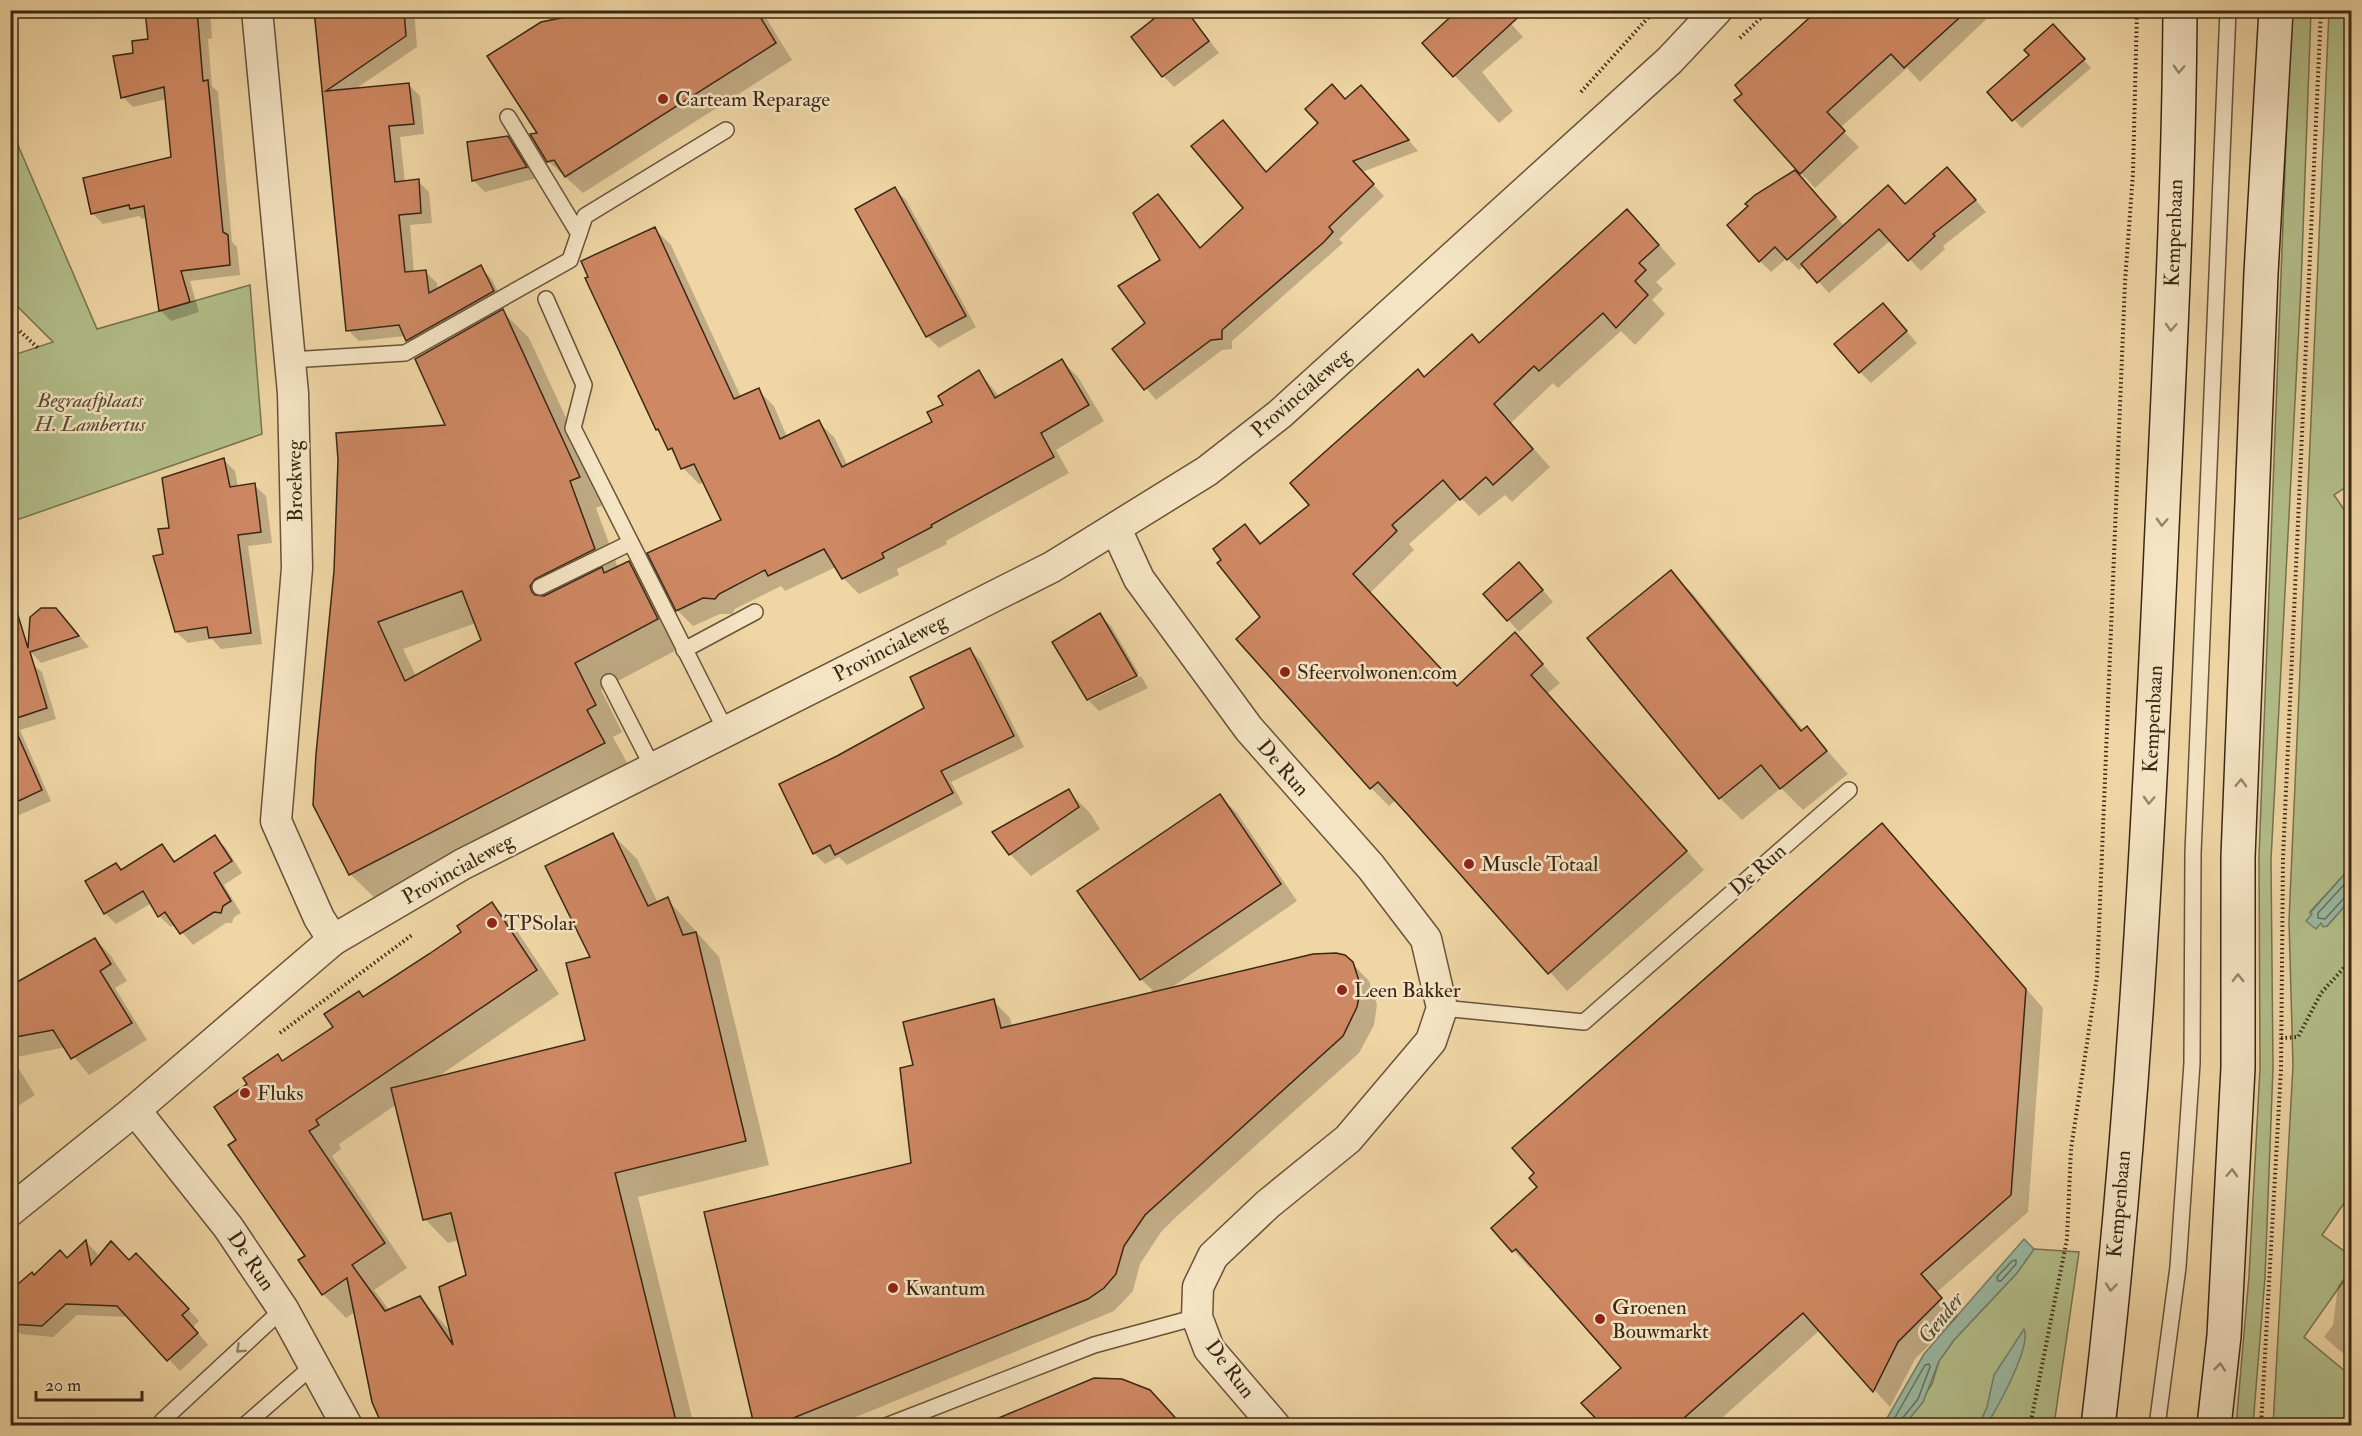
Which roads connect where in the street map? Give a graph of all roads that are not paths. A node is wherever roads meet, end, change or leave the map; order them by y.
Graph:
1 (257, 10) edge
2 (1717, 10) edge
3 (2180, 10) edge
4 (2228, 10) edge
5 (2276, 10) edge
6 (508, 117) dead end
7 (726, 130) dead end
8 (579, 234) junction
9 (546, 299) dead end
10 (290, 360) junction
11 (1116, 529) junction
12 (630, 543) junction
13 (540, 587) dead end
14 (755, 612) dead end
15 (684, 650) junction
16 (609, 682) dead end
17 (726, 731) junction
18 (653, 768) junction
19 (1849, 790) dead end
20 (333, 940) junction
21 (1442, 1008) junction
22 (135, 1110) junction
23 (10, 1211) edge
24 (283, 1309) junction
25 (1197, 1317) junction
26 (315, 1364) junction
27 (162, 1425) edge
28 (244, 1425) edge
29 (347, 1425) edge
30 (886, 1425) edge
31 (1275, 1425) edge
32 (2098, 1425) edge
33 (2157, 1425) edge
34 (2214, 1425) edge

1 - 10 street, Broekweg
2 - 11 street, Provincialeweg
3 -> 32 main road, Kempenbaan
4 - 33 lane, Kempenbaan
34 -> 5 main road
6 - 8 lane
7 - 8 lane
8 - 10 lane
9 - 12 lane
10 - 20 street, Broekweg
11 - 17 street, Provincialeweg
11 - 21 street, De Run
12 - 13 lane
12 - 15 lane
14 - 15 lane
15 - 17 lane
16 - 18 lane
17 - 18 street, Provincialeweg
18 - 20 street, Provincialeweg
19 - 21 lane, De Run
20 - 22 street, Provincialeweg
21 - 25 street, De Run
22 - 23 street, Provincialeweg
22 - 24 street, De Run
24 - 26 street, De Run
24 -> 27 lane
25 - 30 lane
25 - 31 street, De Run
26 - 28 lane
26 - 29 street, De Run

